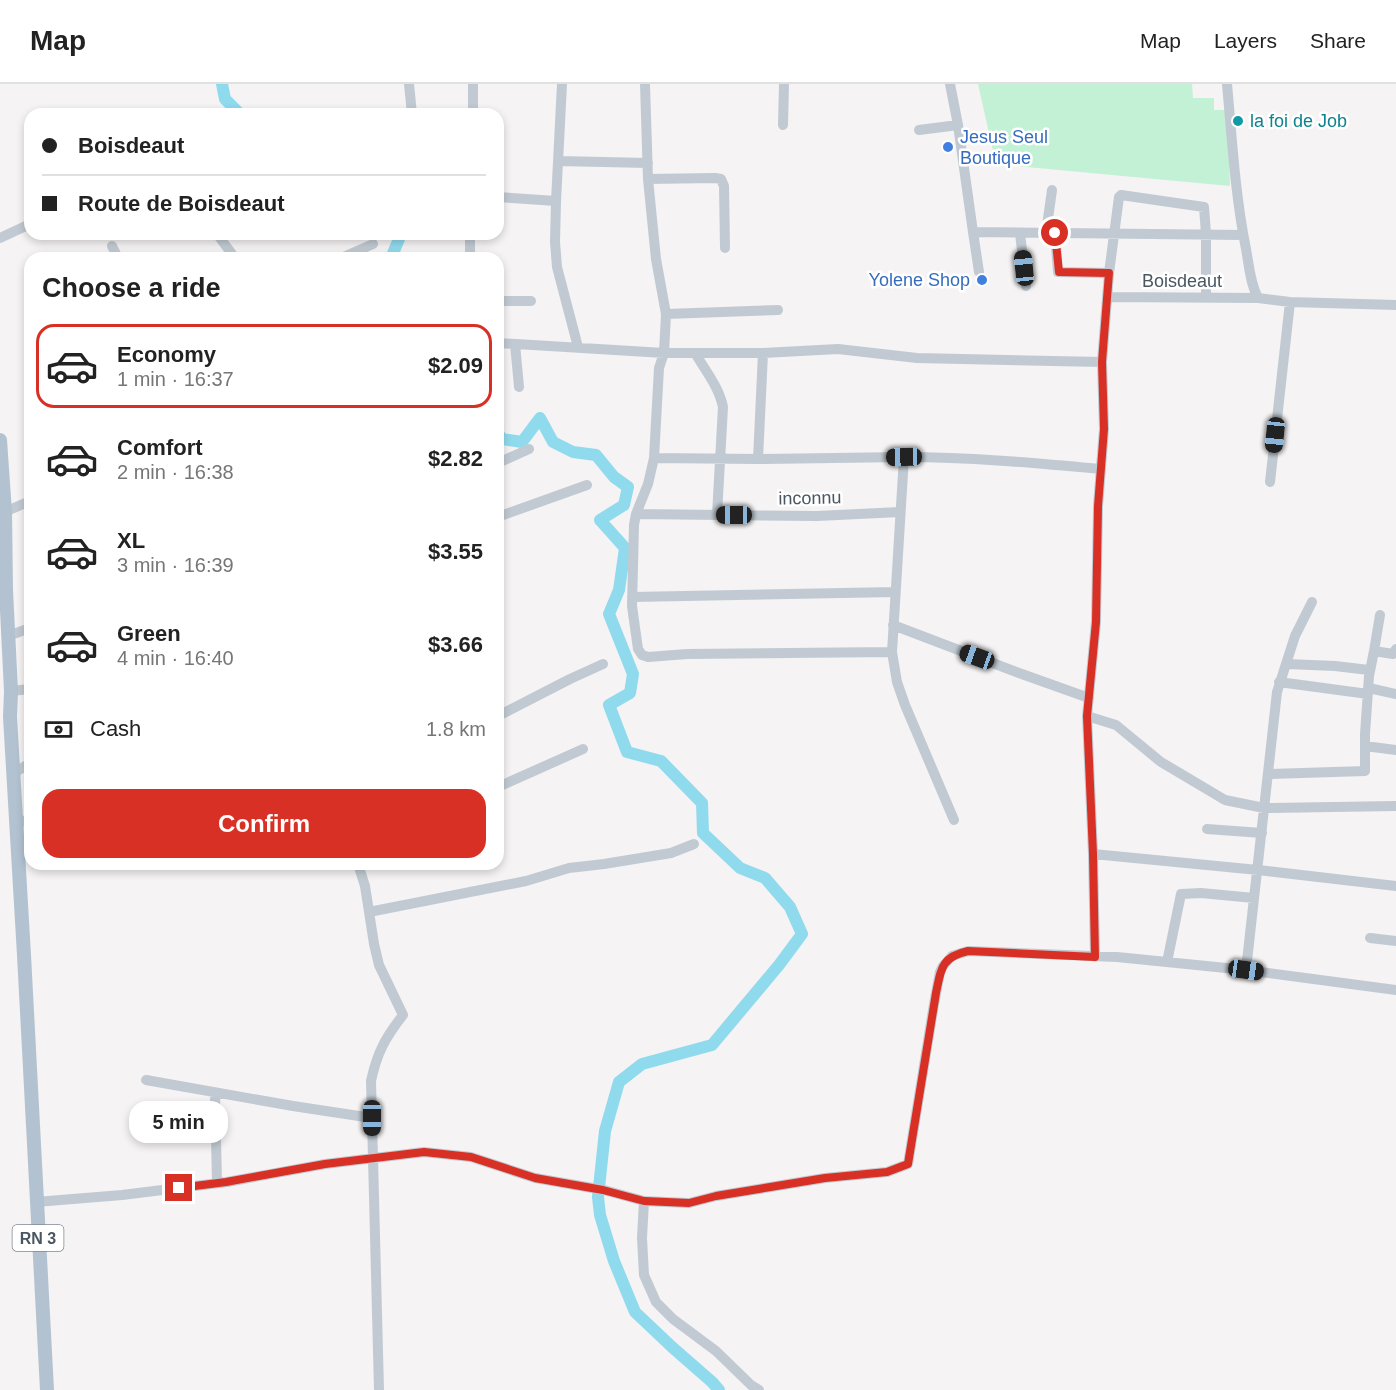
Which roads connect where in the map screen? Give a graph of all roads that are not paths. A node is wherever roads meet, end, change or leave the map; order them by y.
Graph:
1 (409, 84) edge
2 (474, 84) edge
3 (562, 84) edge
4 (645, 84) edge
5 (784, 84) edge
6 (950, 84) edge
7 (1227, 84) edge
8 (411, 108) edge
9 (473, 108) edge
10 (783, 125) dead end
11 (958, 125) junction
12 (919, 130) dead end
13 (558, 161) junction
14 (648, 163) junction
15 (648, 179) junction
16 (1052, 190) dead end
17 (504, 197) edge
18 (556, 201) junction
19 (24, 227) edge
20 (973, 232) junction
21 (1020, 232) junction
22 (1050, 233) junction
23 (1114, 233) junction
24 (1206, 234) junction
25 (1243, 235) junction
26 (0, 238) edge
27 (374, 244) dead end
28 (112, 246) dead end
29 (725, 248) dead end
30 (115, 252) edge
31 (355, 252) edge
32 (979, 272) dead end
33 (1109, 273) junction
34 (1026, 286) dead end
35 (1107, 297) junction
36 (1206, 297) junction
37 (1258, 298) junction
38 (504, 301) edge
39 (531, 301) dead end
40 (1290, 302) junction
41 (1396, 305) edge
42 (778, 310) dead end
43 (666, 314) junction
44 (504, 343) edge
45 (515, 344) junction
46 (578, 347) junction
47 (664, 352) junction
48 (694, 353) junction
49 (763, 353) junction
50 (1102, 362) junction
51 (519, 387) dead end
52 (0, 440) edge
53 (529, 448) dead end
54 (904, 457) junction
55 (654, 458) junction
56 (720, 459) junction
57 (758, 459) junction
58 (504, 460) edge
59 (1101, 469) junction
60 (1, 477) edge
61 (1270, 482) dead end
62 (587, 485) dead end
63 (24, 504) edge
64 (900, 512) junction
65 (2, 513) edge
66 (636, 514) junction
67 (504, 515) edge
68 (717, 515) junction
69 (895, 592) junction
70 (632, 597) junction
71 (1312, 602) dead end
72 (1380, 615) dead end
73 (893, 625) junction
74 (24, 630) edge
75 (8, 636) junction
76 (1396, 649) edge
77 (1374, 651) junction
78 (892, 652) junction
79 (603, 664) dead end
80 (1287, 664) junction
81 (1369, 670) junction
82 (5, 675) edge
83 (1279, 682) junction
84 (24, 690) edge
85 (11, 691) junction
86 (1368, 691) junction
87 (1396, 694) edge
88 (1089, 698) junction
89 (504, 713) edge
90 (1087, 716) junction
91 (1365, 748) junction
92 (583, 749) dead end
93 (1396, 750) edge
94 (1396, 755) edge
95 (24, 766) edge
96 (14, 772) junction
97 (1268, 774) junction
98 (504, 783) edge
99 (1396, 806) edge
100 (1264, 808) junction
101 (954, 820) dead end
102 (23, 821) edge
103 (1207, 829) dead end
104 (1262, 833) junction
105 (694, 844) dead end
106 (24, 850) edge
107 (1093, 854) junction
108 (25, 870) edge
109 (360, 870) edge
110 (1258, 870) junction
111 (1396, 886) edge
112 (1254, 898) junction
113 (369, 912) junction
114 (1370, 938) dead end
115 (1396, 941) edge
116 (1095, 957) junction
117 (1167, 962) junction
118 (1246, 970) junction
119 (1396, 990) edge
120 (146, 1080) dead end
121 (215, 1093) junction
122 (372, 1118) junction
123 (372, 1158) junction
124 (217, 1183) junction
125 (644, 1201) junction
126 (36, 1202) junction
127 (47, 1390) edge
128 (379, 1390) edge
129 (759, 1390) edge

1 - 8 street
2 - 9 street
3 - 13 street
4 - 14 street
5 - 10 street
6 - 11 street
7 - 25 street
11 - 12 street
11 - 20 street
13 - 14 street
13 - 18 street
14 - 15 street
15 - 29 street
15 - 43 street
16 - 22 street
17 - 18 street
18 - 46 street
19 - 26 street
20 - 21 street
20 - 32 street
21 - 22 street
21 - 34 street
22 - 23 street
22 - 33 street
23 - 24 street
23 - 24 street
23 - 33 street
24 - 25 street
24 - 36 street
25 - 37 street
27 - 31 street
28 - 30 street
33 - 35 street
35 - 36 street, Boisdeaut
35 - 50 street
36 - 37 street, Boisdeaut
37 - 40 street, Boisdeaut
38 - 39 street
40 - 41 street, Boisdeaut
40 - 61 street
42 - 43 street
43 - 47 street
44 - 45 street
45 - 46 street
45 - 51 street
46 - 47 street
47 - 48 street
47 - 55 street
48 - 49 street
48 - 56 street
49 - 50 street
49 - 57 street
50 - 59 street
52 - 60 main road, RN 3
53 - 58 street
54 - 57 street
54 - 59 street
54 - 64 street
55 - 56 street
55 - 66 street
56 - 57 street
56 - 68 street
59 - 88 street
60 - 65 main road, RN 3
62 - 67 street
63 - 65 street
64 - 68 street, inconnu
64 - 69 street
65 - 75 main road, RN 3
66 - 68 street, inconnu
66 - 70 street
69 - 70 street
69 - 73 street
70 - 78 street
71 - 80 street
72 - 77 street
73 - 78 street
73 - 88 street
74 - 75 street
75 - 82 main road, RN 3
76 - 77 street
77 - 81 street
78 - 101 street
79 - 89 street
80 - 81 street
80 - 83 street
81 - 86 street
82 - 85 main road, RN 3
83 - 86 street
83 - 97 street
84 - 85 street
85 - 96 main road, RN 3
86 - 87 street
86 - 91 street
88 - 90 street
90 - 100 street
90 - 107 street
91 - 93 street
91 - 94 street
91 - 97 street
92 - 98 street
95 - 96 street
96 - 102 main road, RN 3
97 - 100 street
99 - 100 street
100 - 104 street
102 - 106 main road, RN 3
103 - 104 street
104 - 110 street
105 - 113 street
107 - 110 street
107 - 116 street
108 - 126 main road, RN 3
109 - 113 street
110 - 111 street
110 - 112 street
112 - 117 street
112 - 118 street
113 - 122 street
114 - 115 street
116 - 117 street
116 - 125 street
117 - 118 street
118 - 119 street
120 - 121 street
121 - 122 street
121 - 124 street
122 - 123 street
123 - 124 street
123 - 125 street
123 - 128 street
124 - 126 street
125 - 129 street
126 - 127 main road, RN 3

